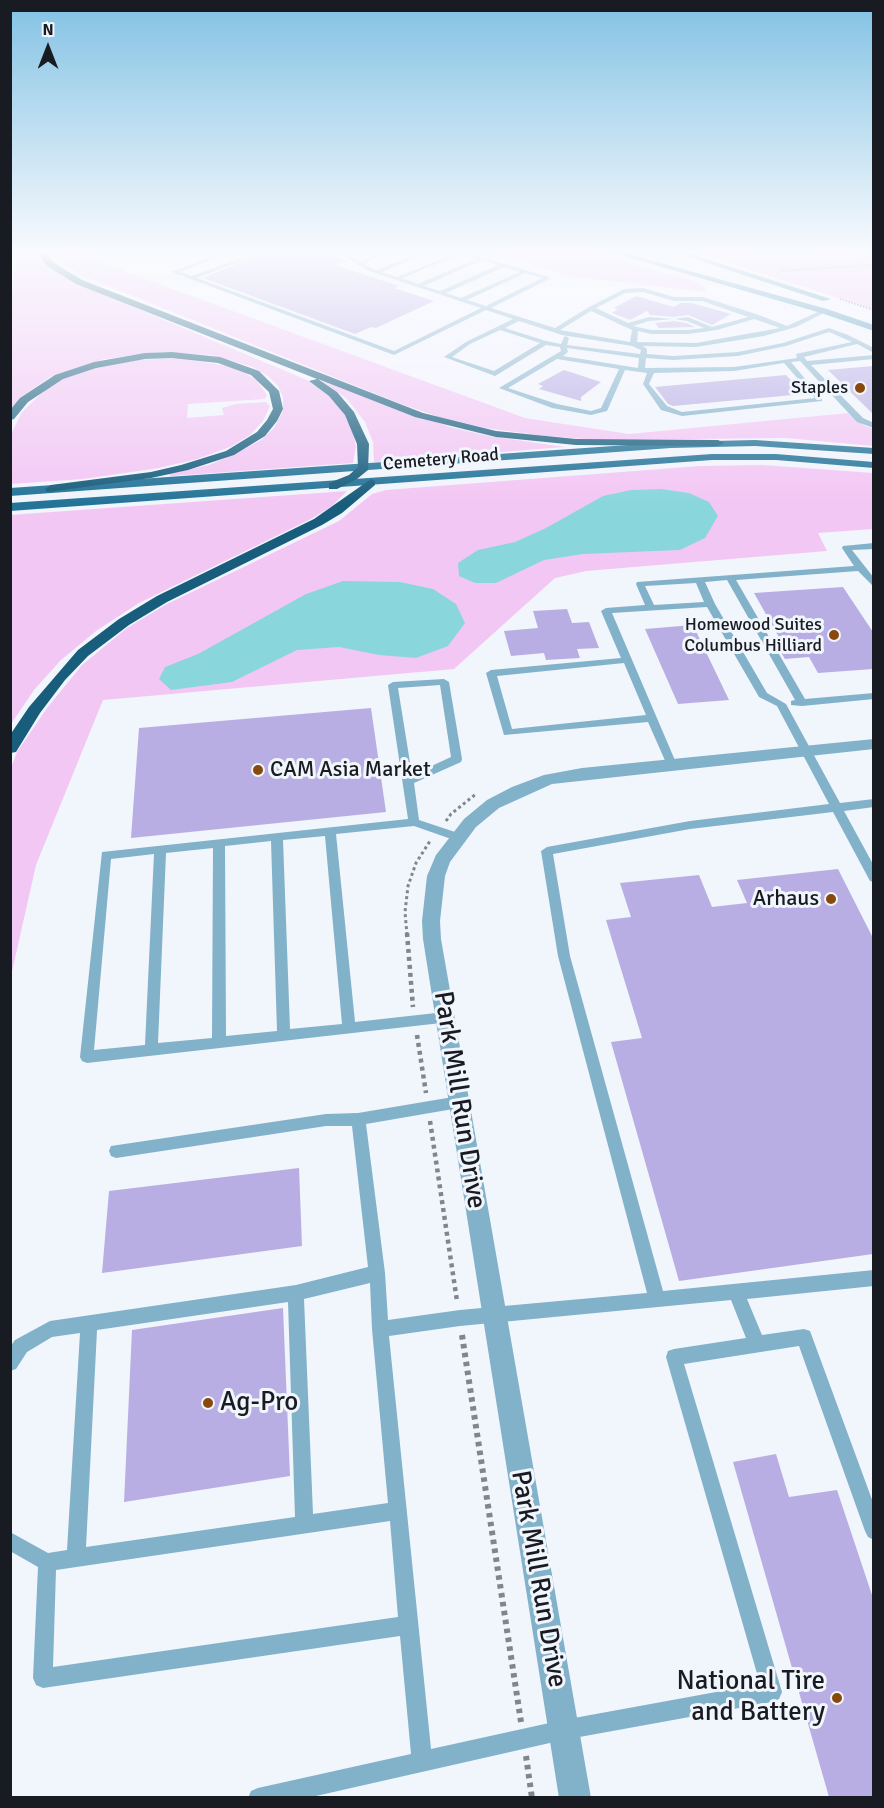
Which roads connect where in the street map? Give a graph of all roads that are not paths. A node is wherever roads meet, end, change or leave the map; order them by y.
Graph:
1 (207, 334) edge
2 (208, 334) edge
3 (344, 334) edge
4 (432, 334) edge
5 (486, 334) edge
6 (519, 334) edge
7 (570, 334) edge
8 (572, 334) edge
9 (633, 334) edge
10 (762, 334) edge
11 (764, 334) edge
12 (816, 334) edge
13 (840, 334) edge
14 (859, 342) junction
15 (545, 343) junction
16 (634, 344) junction
17 (784, 345) junction
18 (563, 346) junction
19 (873, 351) edge
20 (644, 356) junction
21 (557, 357) junction
22 (873, 357) edge
23 (803, 359) junction
24 (786, 361) junction
25 (622, 368) junction
26 (641, 370) junction
27 (651, 371) junction
28 (10, 417) edge
29 (873, 426) edge
30 (718, 443) junction
31 (873, 452) edge
32 (873, 465) edge
33 (364, 468) junction
34 (371, 483) junction
35 (333, 486) junction
36 (51, 489) junction
37 (10, 492) edge
38 (10, 507) edge
39 (873, 546) edge
40 (860, 568) junction
41 (730, 577) junction
42 (699, 579) junction
43 (873, 584) edge
44 (710, 604) junction
45 (651, 607) junction
46 (627, 660) junction
47 (873, 696) edge
48 (802, 703) junction
49 (782, 704) junction
50 (652, 718) junction
51 (873, 744) edge
52 (10, 748) edge
53 (805, 750) junction
54 (672, 765) junction
55 (408, 782) junction
56 (873, 803) edge
57 (836, 807) junction
58 (414, 822) junction
59 (330, 831) junction
60 (448, 833) junction
61 (277, 837) junction
62 (219, 843) junction
63 (160, 849) junction
64 (873, 878) edge
65 (445, 1018) junction
66 (350, 1028) junction
67 (284, 1035) junction
68 (219, 1042) junction
69 (151, 1050) junction
70 (459, 1102) junction
71 (358, 1119) junction
72 (116, 1152) dead end
73 (377, 1273) junction
74 (873, 1278) edge
75 (736, 1292) junction
76 (296, 1293) junction
77 (657, 1300) junction
78 (494, 1316) junction
79 (89, 1323) junction
80 (380, 1329) junction
81 (757, 1344) junction
82 (10, 1363) edge
83 (398, 1511) junction
84 (304, 1525) junction
85 (873, 1531) edge
86 (10, 1541) edge
87 (76, 1558) junction
88 (47, 1562) junction
89 (409, 1625) junction
90 (563, 1730) junction
91 (422, 1761) junction
92 (258, 1797) edge
93 (574, 1797) edge

1 - 33 highway
2 - 30 highway
3 - 4 lane
5 - 15 lane
6 - 15 lane
7 - 18 lane
8 - 16 lane
9 - 16 lane
10 - 16 lane
11 - 17 lane
12 - 17 lane
13 - 14 lane
14 - 19 lane
14 - 23 lane
15 - 18 lane
16 - 20 lane
17 - 20 lane
17 - 23 lane
18 - 20 lane
18 - 21 lane
20 - 26 lane
21 - 25 lane
21 - 25 lane
22 - 23 lane
23 - 24 lane
23 - 29 lane
24 - 27 lane
24 - 27 lane
25 - 26 lane
26 - 27 lane
28 - 36 highway
30 - 31 main road, Cemetery Road
30 - 33 main road, Cemetery Road
32 - 34 main road, Cemetery Road
33 - 35 highway
33 - 36 main road, Cemetery Road
34 - 35 main road, Cemetery Road
34 - 52 highway
35 - 38 main road, Cemetery Road
36 - 37 main road, Cemetery Road
39 - 40 lane
40 - 41 lane
40 - 43 lane
41 - 42 lane
41 - 48 lane
42 - 44 lane
42 - 45 lane
44 - 45 lane
44 - 49 lane
45 - 46 lane
46 - 50 lane
46 - 50 lane
47 - 48 lane
48 - 49 lane
49 - 53 lane
50 - 54 lane
51 - 53 street, Park Mill Run Drive
53 - 54 street, Park Mill Run Drive
53 - 57 lane
54 - 60 street, Park Mill Run Drive
55 - 55 lane
55 - 58 lane
56 - 57 lane
57 - 64 lane
57 - 77 lane
58 - 59 lane
58 - 60 lane
59 - 61 lane
59 - 66 lane
60 - 65 street, Park Mill Run Drive
61 - 62 lane
61 - 67 lane
62 - 63 lane
62 - 68 lane
63 - 69 lane
63 - 69 lane
65 - 66 lane
65 - 70 street, Park Mill Run Drive
66 - 67 lane
67 - 68 lane
68 - 69 lane
70 - 71 lane
70 - 78 street, Park Mill Run Drive
71 - 72 lane
71 - 73 lane
73 - 76 lane
73 - 80 lane
74 - 75 lane
75 - 77 lane
75 - 81 lane
76 - 79 lane
76 - 84 lane
77 - 78 lane
78 - 80 lane
78 - 90 street, Park Mill Run Drive
79 - 82 lane
79 - 87 lane
80 - 83 lane
81 - 85 lane
81 - 90 lane
83 - 84 lane
83 - 89 lane
84 - 87 lane
86 - 88 lane
87 - 88 lane
88 - 89 lane
89 - 91 lane
90 - 91 lane
90 - 93 street, Park Mill Run Drive
91 - 92 lane

